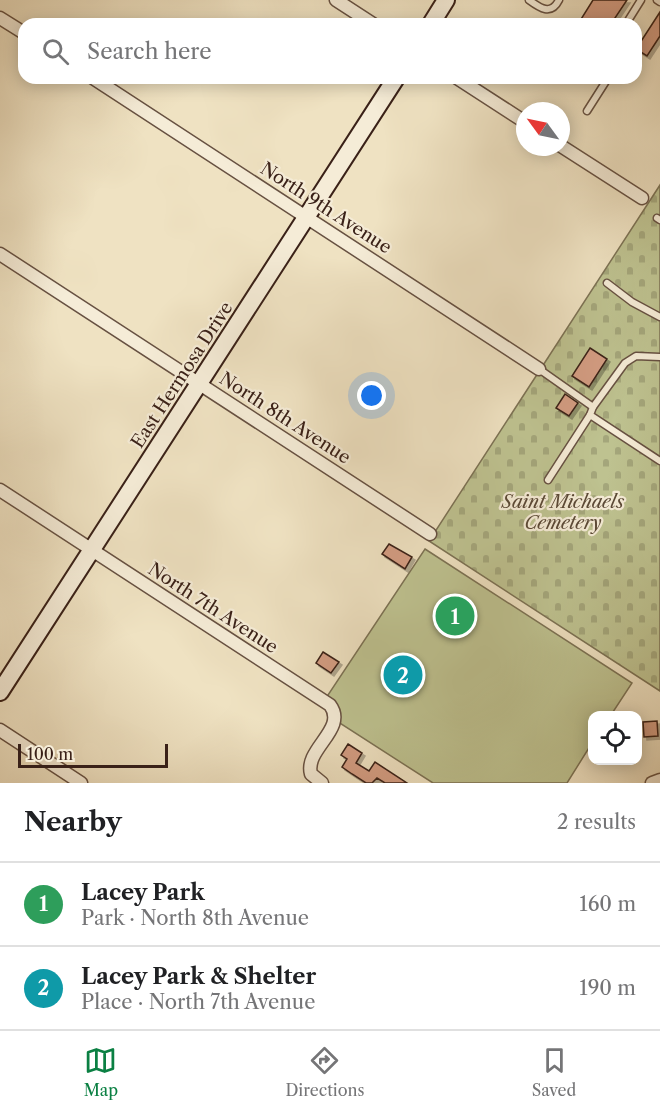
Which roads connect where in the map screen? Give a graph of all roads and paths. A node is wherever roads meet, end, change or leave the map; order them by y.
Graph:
1 (336, 0) edge
2 (446, 0) edge
3 (528, 0) edge
4 (559, 0) edge
5 (641, 0) edge
6 (0, 18) edge
7 (364, 18) edge
8 (435, 18) edge
9 (630, 18) edge
10 (18, 29) edge
11 (102, 84) edge
12 (392, 84) edge
13 (466, 84) edge
14 (604, 84) edge
15 (587, 111) dead end
16 (516, 116) edge
17 (570, 152) edge
18 (642, 198) dead end
19 (306, 217) junction
20 (0, 254) edge
21 (607, 283) dead end
22 (660, 317) edge
23 (660, 357) edge
24 (539, 369) joint
25 (199, 384) junction
26 (593, 406) junction
27 (590, 415) junction
28 (660, 461) edge
29 (548, 480) dead end
30 (0, 490) edge
31 (430, 534) dead end
32 (92, 550) junction
33 (0, 692) edge
34 (0, 730) edge
35 (81, 783) edge
36 (322, 783) edge

1 - 7 street
2 - 8 street
3 - 4 lane
5 - 9 lane
6 - 10 street
11 - 19 street, North 9th Avenue
12 - 19 street, East Hermosa Drive
13 - 16 street
14 - 15 lane
17 - 18 street
19 - 24 street, North 9th Avenue
19 - 25 street, East Hermosa Drive
20 - 25 street, North 8th Avenue
21 - 22 lane
23 - 26 lane
24 - 26 lane
25 - 31 street, North 8th Avenue
25 - 32 street, East Hermosa Drive
26 - 27 lane
27 - 28 lane
27 - 29 lane
30 - 32 street, North 7th Avenue
32 - 33 street, East Hermosa Drive
32 - 36 street, North 7th Avenue
34 - 35 street

